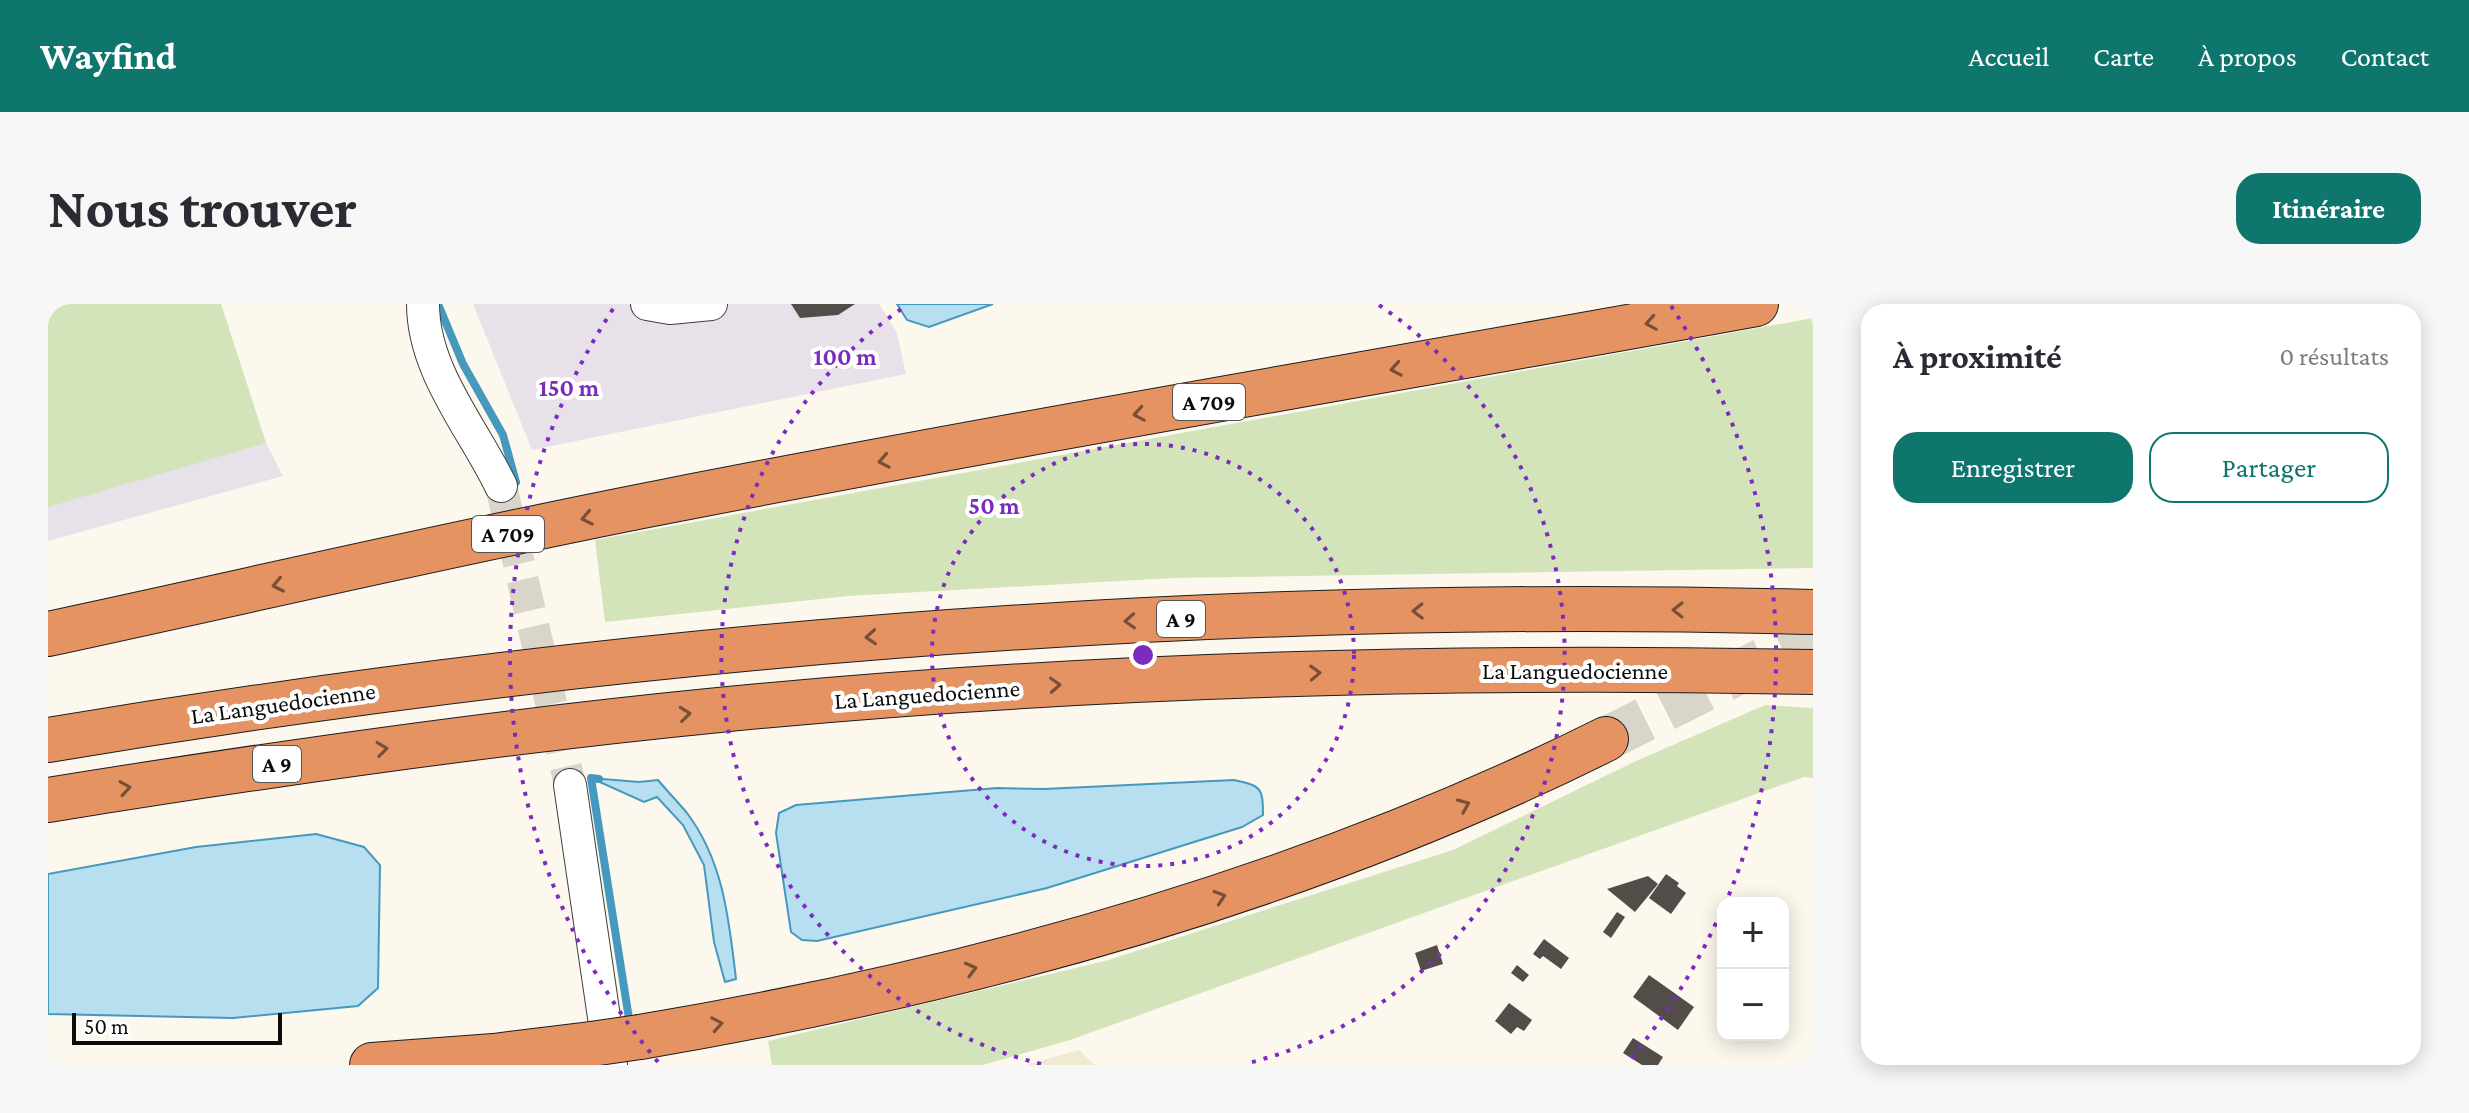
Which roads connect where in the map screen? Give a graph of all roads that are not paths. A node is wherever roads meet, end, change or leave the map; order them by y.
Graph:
1 (423, 304) edge
2 (647, 304) edge
3 (711, 304) edge
4 (1756, 304) edge
5 (501, 486) tunnel mouth
6 (1813, 612) edge
7 (48, 634) edge
8 (1813, 672) edge
9 (1606, 739) tunnel mouth
10 (48, 740) edge
11 (570, 785) tunnel mouth
12 (48, 800) edge
13 (614, 1049) edge
14 (372, 1065) edge

1 - 5 street
2 - 3 street
4 -> 7 highway, A 709
6 -> 10 highway, La Languedocienne / A 9
12 -> 8 highway, La Languedocienne / A 9
13 -> 9 highway
11 - 13 street
13 - 14 highway

